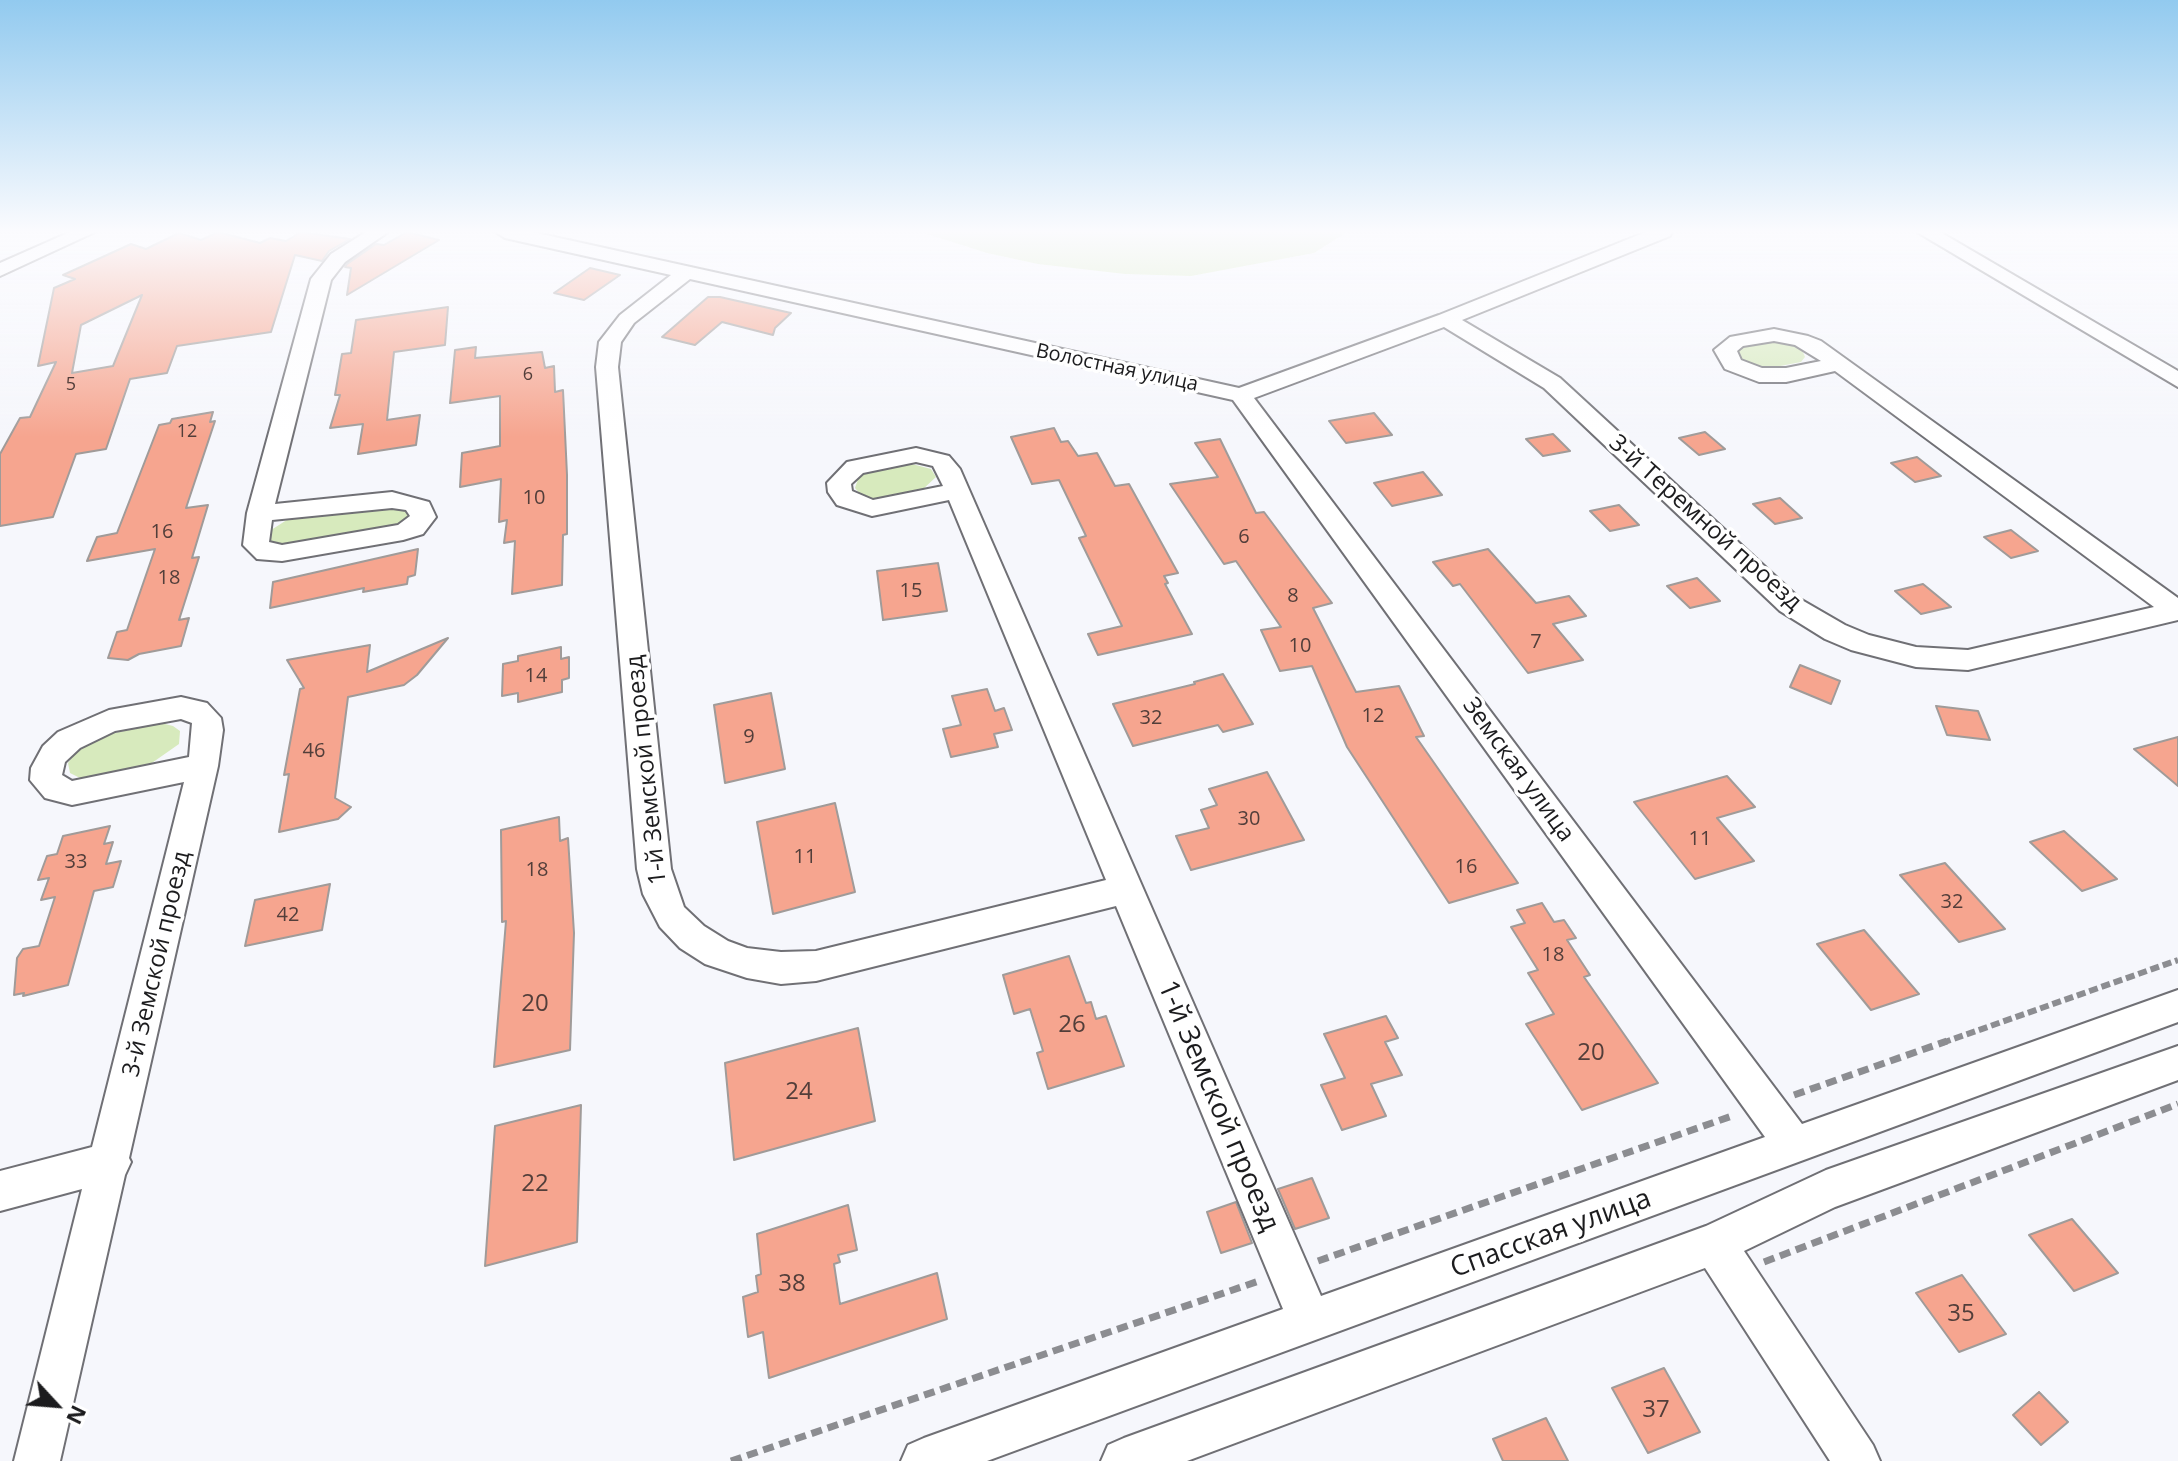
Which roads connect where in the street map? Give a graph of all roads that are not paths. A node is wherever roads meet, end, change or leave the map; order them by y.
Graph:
1 (315, 300) edge
2 (651, 300) edge
3 (813, 300) edge
4 (1493, 300) edge
5 (2042, 300) edge
6 (1446, 319) junction
7 (1839, 364) dead end
8 (2178, 380) edge
9 (1241, 395) junction
10 (957, 491) dead end
11 (260, 513) junction
12 (2178, 611) edge
13 (203, 766) junction
14 (1127, 889) junction
15 (2178, 1006) edge
16 (2178, 1063) edge
17 (1794, 1145) junction
18 (111, 1162) junction
19 (0, 1191) edge
20 (1714, 1244) junction
21 (1310, 1322) junction
22 (37, 1461) edge
23 (924, 1461) edge
24 (1124, 1461) edge
25 (1857, 1461) edge

1 - 11 street
2 - 14 street, 1-й Земской проезд
3 - 9 street, Волостная улица
4 - 6 street
5 - 8 street
6 - 9 street
6 - 12 street, 3-й Теремной проезд
7 - 12 street, 3-й Теремной проезд
9 - 17 street, Земская улица
10 - 14 street, 1-й Земской проезд
11 - 11 street
13 - 13 street, 3-й Земской проезд
13 - 18 street, 3-й Земской проезд
14 - 21 street, 1-й Земской проезд
15 - 17 street, Спасская улица
16 - 20 street
17 - 21 street, Спасская улица
18 - 19 street
18 - 22 street, 3-й Земской проезд
20 - 24 street
20 - 25 street
21 - 23 street, Спасская улица

